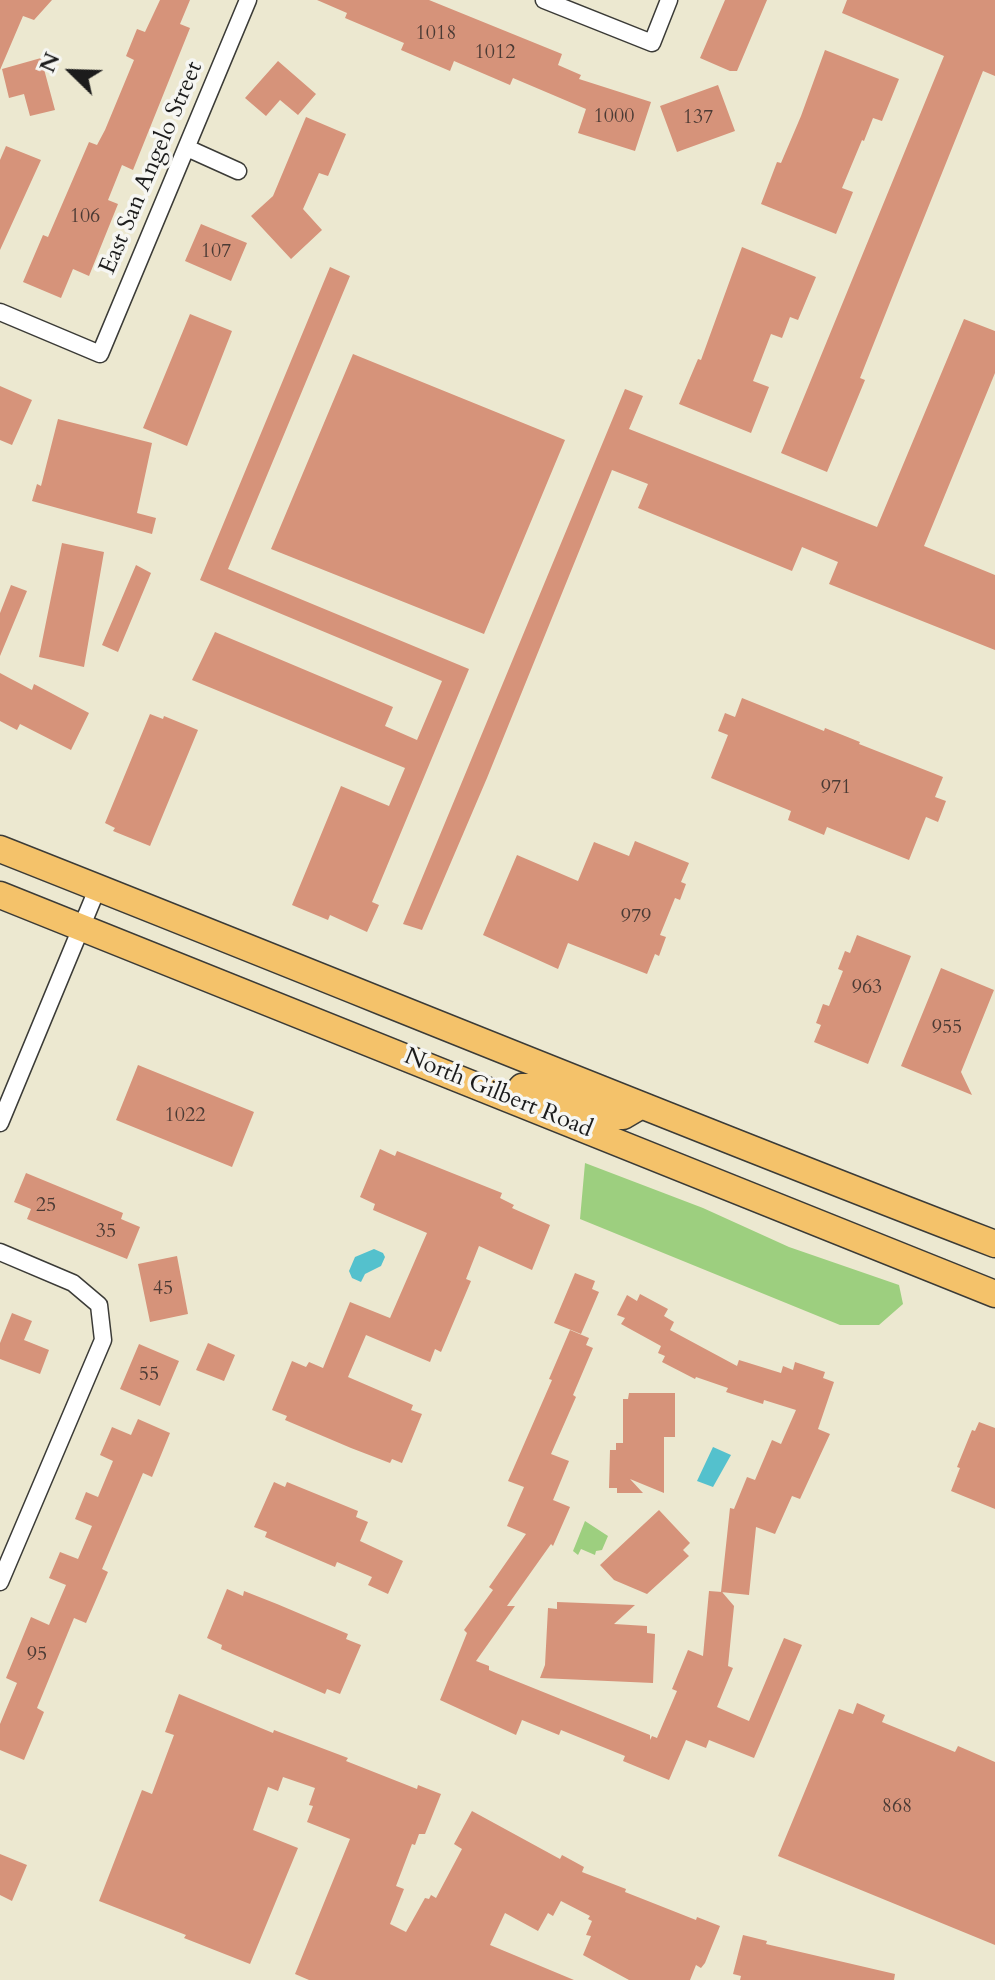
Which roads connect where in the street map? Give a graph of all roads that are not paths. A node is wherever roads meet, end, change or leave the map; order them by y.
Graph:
1 (248, 0) edge
2 (544, 0) edge
3 (669, 0) edge
4 (187, 148) junction
5 (238, 171) dead end
6 (0, 312) edge
7 (0, 849) edge
8 (98, 887) junction
9 (0, 895) edge
10 (81, 927) junction
11 (512, 1099) junction
12 (640, 1106) junction
13 (0, 1123) edge
14 (995, 1244) edge
15 (0, 1252) edge
16 (995, 1294) edge
17 (0, 1537) edge
18 (16, 1544) junction
19 (0, 1582) edge

1 - 4 street, East San Angelo Street
2 - 3 street
4 - 5 street
4 - 6 street, East San Angelo Street
7 - 8 main road, North Gilbert Road
8 - 10 street
8 - 12 main road, North Gilbert Road
9 - 10 main road, North Gilbert Road
10 - 11 main road, North Gilbert Road
10 - 13 street
11 - 12 main road
11 - 16 main road, North Gilbert Road
12 - 14 main road, North Gilbert Road
15 - 18 street
17 - 18 street
18 - 19 street

